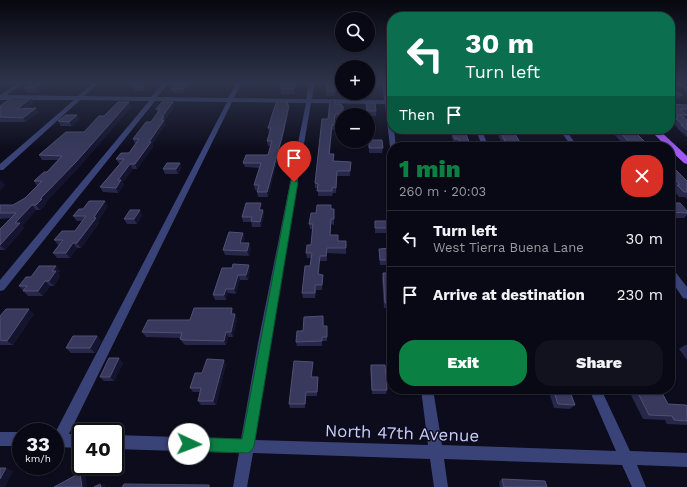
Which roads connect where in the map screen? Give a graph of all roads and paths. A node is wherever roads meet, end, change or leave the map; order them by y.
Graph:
1 (70, 106) edge
2 (148, 106) edge
3 (228, 106) edge
4 (307, 106) edge
5 (658, 134) edge
6 (667, 142) edge
7 (675, 149) edge
8 (687, 160) edge
9 (0, 168) edge
10 (675, 279) edge
11 (0, 287) edge
12 (687, 295) edge
13 (428, 394) edge
14 (597, 394) edge
15 (64, 426) edge
16 (0, 439) edge
17 (12, 440) edge
18 (124, 442) edge
19 (248, 446) junction
20 (436, 453) junction
21 (626, 458) junction
22 (687, 460) edge
23 (240, 487) edge
24 (441, 487) edge
25 (639, 487) edge

1 - 9 street
2 - 11 street
3 - 15 street
4 - 19 street
5 - 6 main road
7 - 8 main road
10 - 12 street
13 - 20 street
14 - 21 street
16 - 17 street
18 - 19 street, North 47th Avenue
19 - 20 street, North 47th Avenue
19 - 23 street
20 - 21 street, North 47th Avenue
20 - 24 street
21 - 22 street, North 47th Avenue
21 - 25 street

